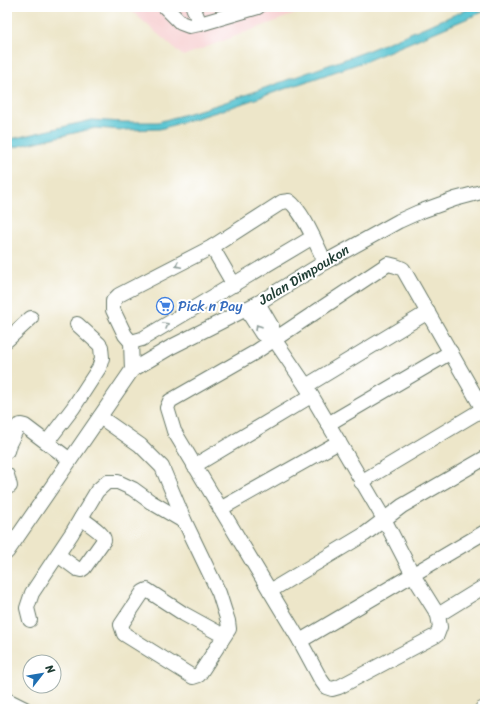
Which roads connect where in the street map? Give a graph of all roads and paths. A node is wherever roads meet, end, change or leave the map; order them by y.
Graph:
1 (165, 7) edge
2 (194, 7) edge
3 (258, 7) edge
4 (200, 24) junction
5 (485, 190) edge
6 (313, 237) junction
7 (212, 246) junction
8 (325, 262) junction
9 (234, 285) junction
10 (252, 306) junction
11 (428, 312) junction
12 (31, 318) dead end
13 (77, 324) dead end
14 (274, 338) junction
15 (7, 340) edge
16 (131, 342) junction
17 (451, 352) junction
18 (132, 370) junction
19 (308, 391) junction
20 (484, 411) edge
21 (100, 417) junction
22 (328, 424) junction
23 (47, 442) junction
24 (338, 442) junction
25 (7, 451) edge
26 (485, 458) edge
27 (70, 460) junction
28 (194, 466) junction
29 (361, 482) junction
30 (220, 509) junction
31 (81, 518) junction
32 (384, 519) junction
33 (185, 522) junction
34 (485, 532) edge
35 (7, 552) edge
36 (58, 555) junction
37 (413, 575) junction
38 (485, 586) edge
39 (270, 590) junction
40 (438, 615) junction
41 (30, 620) dead end
42 (224, 636) junction
43 (300, 641) junction
44 (7, 700) edge
45 (485, 708) edge
46 (25, 709) edge
47 (482, 709) edge

1 - 4 street
2 - 4 street
3 - 4 street
5 - 8 street, Jalan Dimpoukon
6 - 7 street
6 - 8 street
6 - 9 street
7 - 9 street
7 -> 16 street
8 - 10 street, Jalan Dimpoukon
16 -> 9 street
10 - 14 street
10 - 18 street, Jalan Dimpoukon
11 - 14 street
11 - 17 street
11 - 19 street
12 - 15 street
13 - 23 street
14 - 19 street
14 - 28 street
16 - 18 street
17 - 20 street
17 - 22 street
18 - 21 street, Jalan Dimpoukon
19 - 22 street
19 - 28 street
20 - 29 street
21 - 27 street, Jalan Dimpoukon
21 - 33 street
22 - 24 street
23 - 25 street
23 - 27 street
24 - 29 street
24 - 30 street
26 - 32 street
27 - 35 street, Jalan Dimpoukon
28 - 30 street
29 - 32 street
30 - 39 street
31 - 33 street
31 - 36 street
31 - 36 street
32 - 37 street
32 - 39 street
33 - 42 street
34 - 37 street
36 - 41 street
37 - 40 street
37 - 43 street
38 - 40 street
39 - 43 street
40 - 43 street
42 - 42 street
44 - 46 street
45 - 47 street

